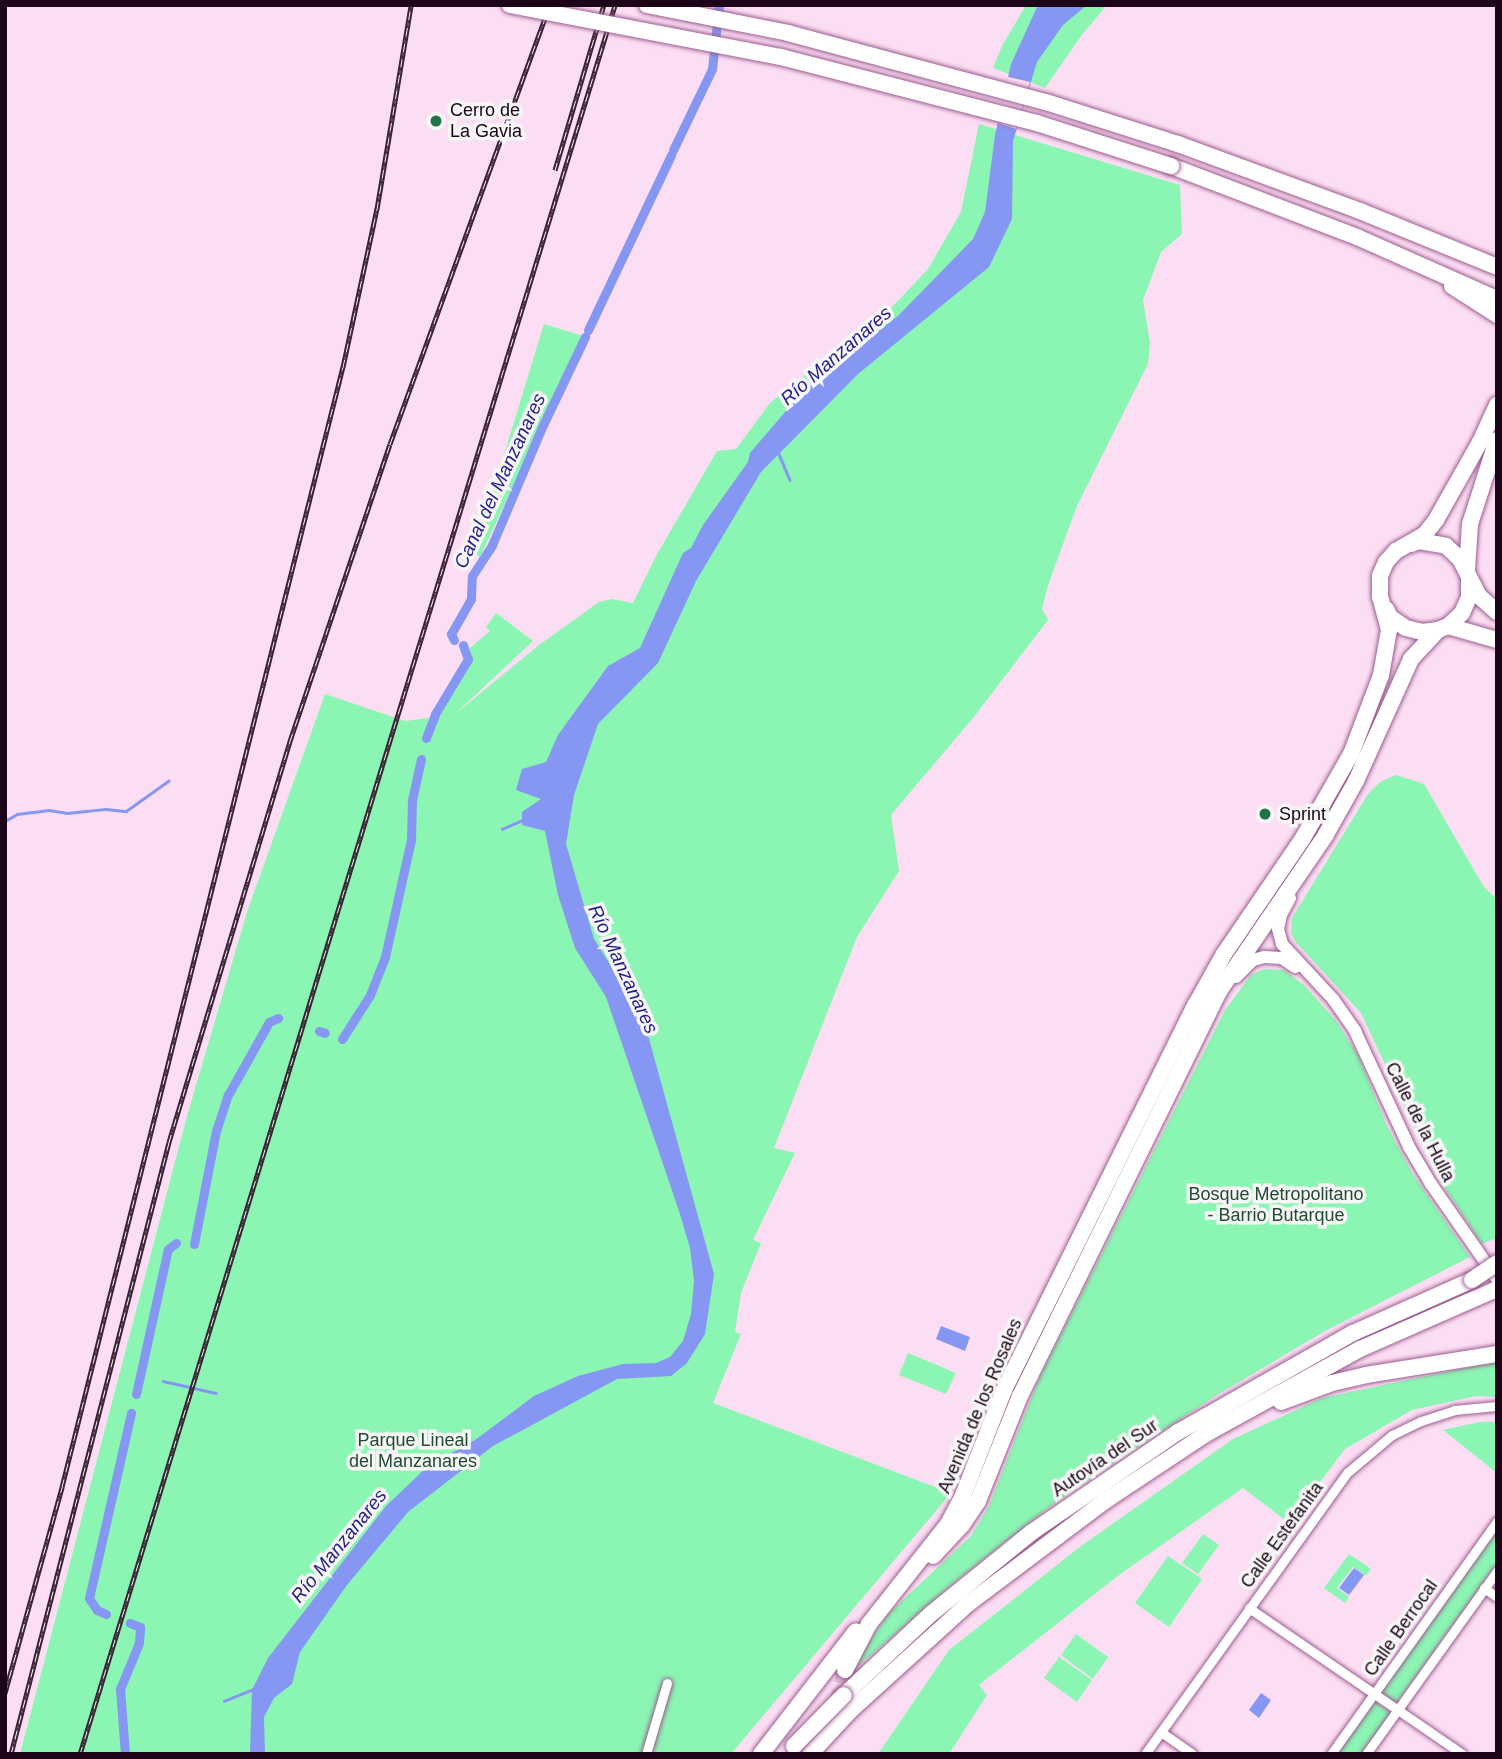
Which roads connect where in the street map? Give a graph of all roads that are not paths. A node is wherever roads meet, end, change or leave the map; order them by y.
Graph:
1 (510, 5) edge
2 (646, 5) edge
3 (1497, 267) edge
4 (1431, 270) junction
5 (1497, 299) edge
6 (1497, 315) edge
7 (1497, 405) edge
8 (1497, 440) edge
9 (1399, 549) junction
10 (1468, 574) junction
11 (1380, 597) junction
12 (1497, 612) edge
13 (1443, 628) junction
14 (1497, 640) edge
15 (1325, 836) junction
16 (1314, 980) junction
17 (1181, 1067) junction
18 (1497, 1263) edge
19 (1497, 1270) edge
20 (1497, 1279) edge
21 (1472, 1280) junction
22 (1497, 1289) edge
23 (1497, 1354) edge
24 (1497, 1406) edge
25 (1166, 1460) junction
26 (962, 1497) junction
27 (1497, 1521) edge
28 (1497, 1570) edge
29 (1484, 1588) junction
30 (895, 1590) junction
31 (1497, 1597) edge
32 (1249, 1608) junction
33 (845, 1670) tunnel mouth
34 (667, 1683) dead end
35 (1374, 1694) junction
36 (1397, 1711) junction
37 (1161, 1732) junction
38 (791, 1750) edge
39 (646, 1754) edge
40 (761, 1754) edge
41 (810, 1754) edge
42 (1145, 1754) edge
43 (1192, 1754) edge
44 (1331, 1754) edge
45 (1366, 1754) edge
46 (1462, 1754) edge

1 - 4 highway, bridge
2 - 3 highway
4 - 5 highway
4 - 6 highway
7 - 9 highway
8 - 10 highway
9 - 10 highway
9 - 11 highway
10 - 12 highway
10 - 13 highway
11 - 13 highway
11 - 26 highway, Avenida de los Rosales
13 - 14 highway
13 - 15 highway, Avenida de los Rosales
15 - 16 street
15 - 17 highway, Avenida de los Rosales
16 - 17 street
16 - 20 street, Calle de la Hulla
17 - 30 highway, Avenida de los Rosales
18 - 21 highway, bridge
19 - 21 highway, Autovía del Sur, bridge
21 - 38 highway, Autovía del Sur, bridge
22 - 25 highway, Autovía del Sur
23 - 25 highway
24 - 32 street, Calle Estefanita
25 - 41 highway, Autovía del Sur
26 - 30 highway, Avenida de los Rosales
26 - 40 highway
27 - 35 street, Calle Berrocal
28 - 29 street
29 - 31 street
29 - 36 street
30 - 33 highway, Avenida de los Rosales
32 - 35 street
32 - 37 street, Calle Estefanita
34 - 39 street
35 - 36 street
35 - 44 street, Calle Berrocal
36 - 45 street
36 - 46 street
37 - 42 street, Calle Estefanita
37 - 43 street

